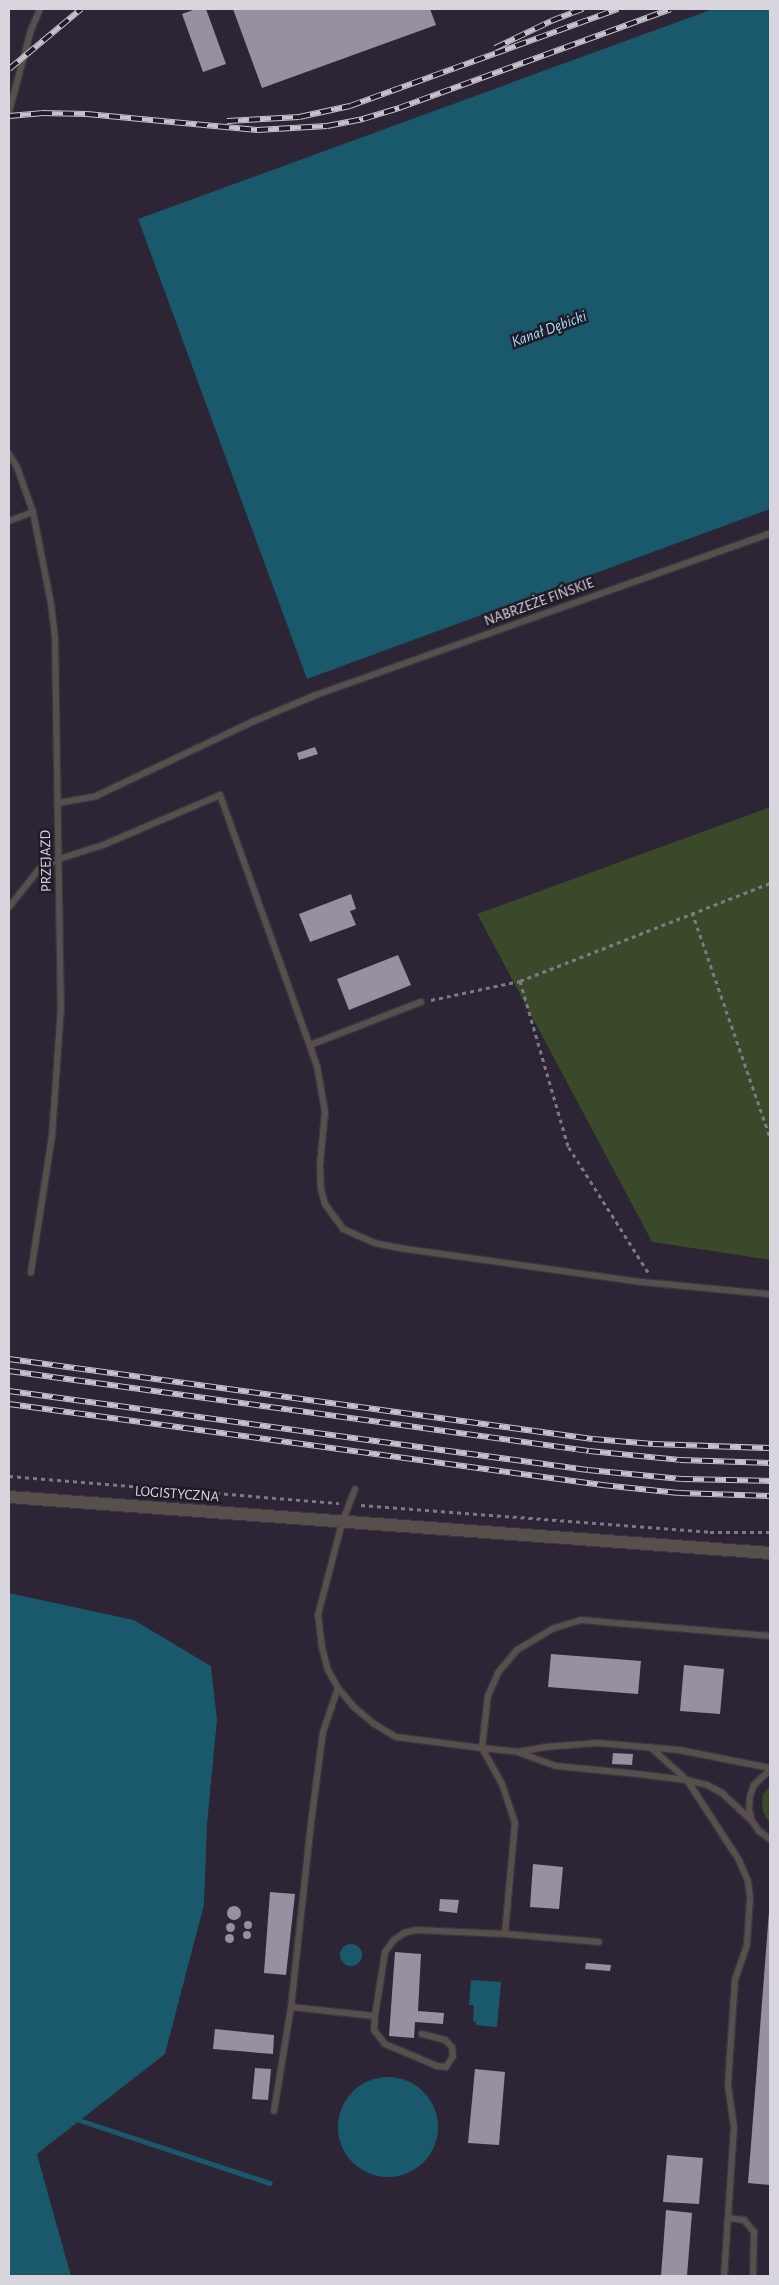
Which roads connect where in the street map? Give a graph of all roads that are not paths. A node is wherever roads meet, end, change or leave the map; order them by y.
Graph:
1 (40, 9) edge
2 (9, 112) edge
3 (9, 454) edge
4 (32, 512) junction
5 (9, 521) edge
6 (770, 533) edge
7 (58, 804) junction
8 (59, 859) junction
9 (9, 907) edge
10 (421, 1002) road end
11 (310, 1045) junction
12 (31, 1272) dead end
13 (770, 1294) edge
14 (355, 1489) dead end
15 (9, 1497) edge
16 (342, 1523) junction
17 (770, 1553) edge
18 (770, 1636) edge
19 (338, 1688) junction
20 (650, 1747) junction
21 (482, 1748) junction
22 (518, 1752) junction
23 (770, 1769) edge
24 (687, 1780) junction
25 (752, 1821) junction
26 (770, 1840) edge
27 (505, 1934) junction
28 (599, 1942) dead end
29 (291, 2007) junction
30 (375, 2016) junction
31 (422, 2034) dead end
32 (274, 2111) dead end
33 (728, 2218) junction
34 (724, 2276) edge
35 (753, 2276) edge

1 - 2 lane
3 - 4 lane, PRZEJAZD
4 - 5 lane
4 - 7 lane, PRZEJAZD
6 - 7 lane, NABRZEŻE FIŃSKIE
7 - 8 lane, PRZEJAZD
8 - 9 lane
8 - 11 lane
8 - 12 lane, PRZEJAZD
10 - 11 lane
11 - 13 lane
14 - 16 lane
15 - 16 street, LOGISTYCZNA
16 - 17 street, LOGISTYCZNA
16 - 19 lane
18 - 21 lane
19 - 21 lane
19 - 29 lane
20 - 22 lane
20 - 23 lane
20 - 24 lane
21 - 22 lane
21 - 27 lane
22 - 24 lane
23 - 25 lane
24 - 25 lane
24 - 33 lane
25 - 26 lane
27 - 28 lane
27 - 30 lane
29 - 30 lane
29 - 32 lane
30 - 31 lane
33 - 34 lane
33 - 35 lane

